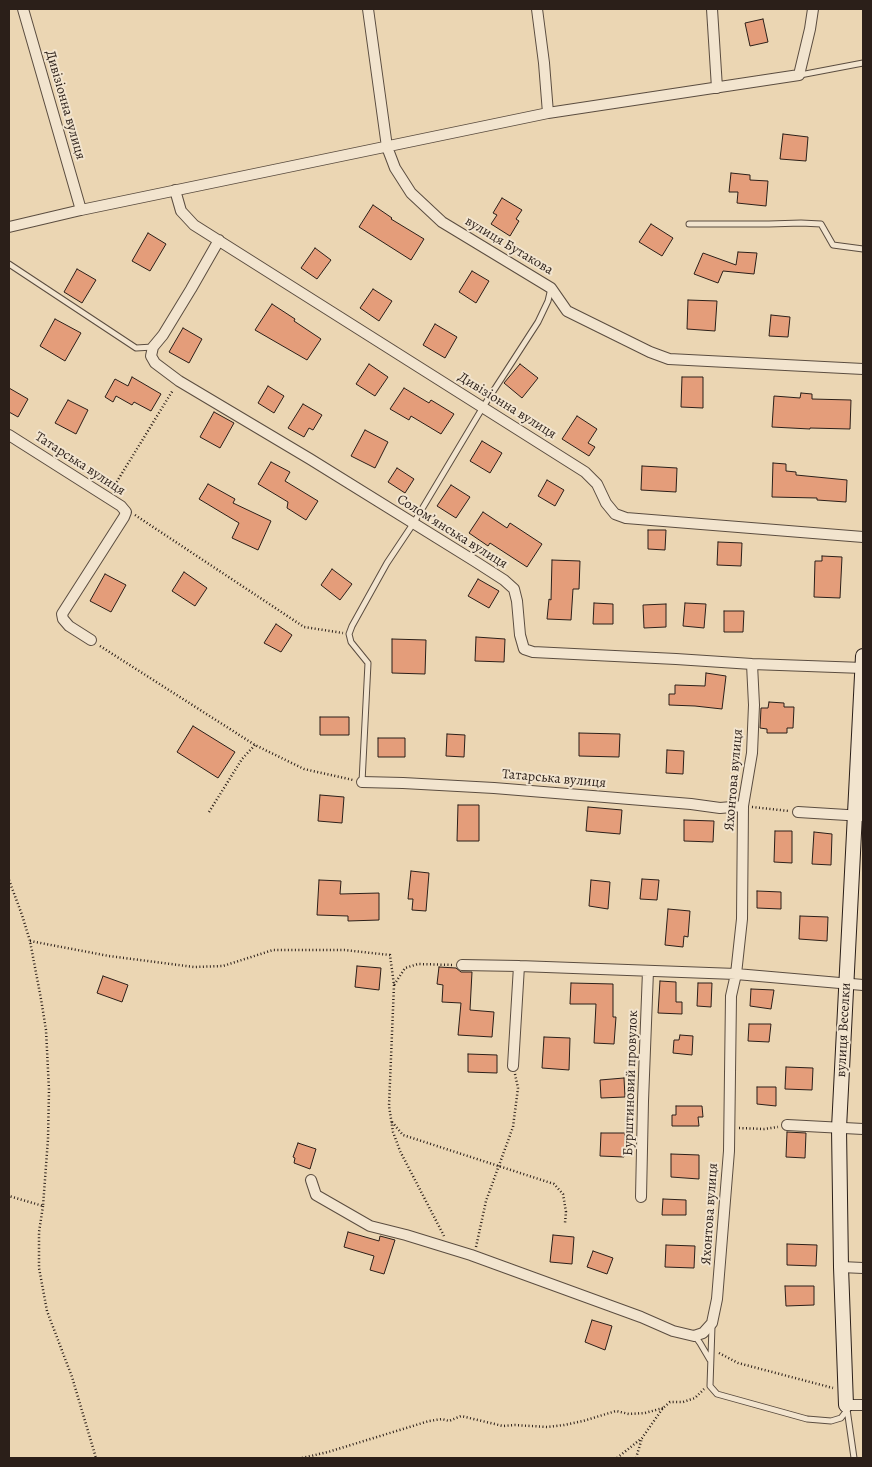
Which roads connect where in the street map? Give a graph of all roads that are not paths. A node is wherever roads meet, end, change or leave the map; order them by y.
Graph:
1 (23, 9) edge
2 (368, 9) edge
3 (537, 9) edge
4 (712, 9) edge
5 (812, 9) edge
6 (863, 63) edge
7 (799, 75) junction
8 (717, 88) junction
9 (548, 113) junction
10 (387, 147) junction
11 (175, 190) junction
12 (81, 210) junction
13 (689, 224) dead end
14 (9, 227) edge
15 (219, 240) junction
16 (863, 249) edge
17 (9, 264) edge
18 (551, 288) junction
19 (152, 347) junction
20 (863, 369) edge
21 (483, 407) junction
22 (9, 435) edge
23 (413, 524) junction
24 (863, 537) edge
25 (91, 640) road end
26 (863, 656) edge
27 (863, 662) edge
28 (752, 664) junction
29 (863, 668) edge
30 (362, 782) joint
31 (743, 806) junction
32 (798, 812) road end
33 (859, 816) edge
34 (462, 965) road end
35 (519, 966) junction
36 (648, 971) junction
37 (736, 974) junction
38 (847, 984) junction
39 (863, 985) edge
40 (513, 1066) road end
41 (787, 1125) road end
42 (839, 1128) junction
43 (863, 1129) edge
44 (311, 1180) dead end
45 (641, 1197) dead end
46 (841, 1267) junction
47 (863, 1268) edge
48 (712, 1323) junction
49 (694, 1336) junction
50 (711, 1361) junction
51 (863, 1405) edge
52 (847, 1408) junction
53 (854, 1458) edge

1 - 12 street, Дивізіонна вулиця
2 - 10 street, вулиця Бутакова
3 - 9 street
4 - 8 street
5 - 7 street
6 - 7 lane
7 - 8 street
8 - 9 street
9 - 10 street
10 - 11 street
10 - 18 street, вулиця Бутакова
11 - 12 street
11 - 15 street, Дивізіонна вулиця
12 - 14 street
13 - 16 lane
15 - 19 street
15 - 21 street, Дивізіонна вулиця
17 - 19 lane
18 - 20 street, вулиця Бутакова
18 - 21 lane
19 - 23 street, Соломʼянська вулиця
21 - 23 lane
21 - 24 street, Дивізіонна вулиця
22 - 25 street, Татарська вулиця
23 - 28 street, Соломʼянська вулиця
23 - 30 lane
26 - 27 street, вулиця Веселки
27 - 29 street, вулиця Веселки
28 - 29 street, Соломʼянська вулиця
28 - 31 street, Яхонтова вулиця
29 - 33 street, вулиця Веселки
30 - 31 street, Татарська вулиця
31 - 37 street, Яхонтова вулиця
32 - 33 street
33 - 38 street, вулиця Веселки
34 - 35 street
35 - 36 street
35 - 40 street
36 - 37 street
36 - 45 street, Бурштиновий провулок
37 - 38 street
37 - 48 street, Яхонтова вулиця
38 - 39 street
38 - 42 street, вулиця Веселки
41 - 42 street
42 - 43 street
42 - 46 street, вулиця Веселки
44 - 49 street
46 - 47 street
46 - 52 street, вулиця Веселки
48 - 49 street
48 - 50 lane
49 - 50 lane
50 - 52 lane
51 - 52 street
52 - 53 lane

